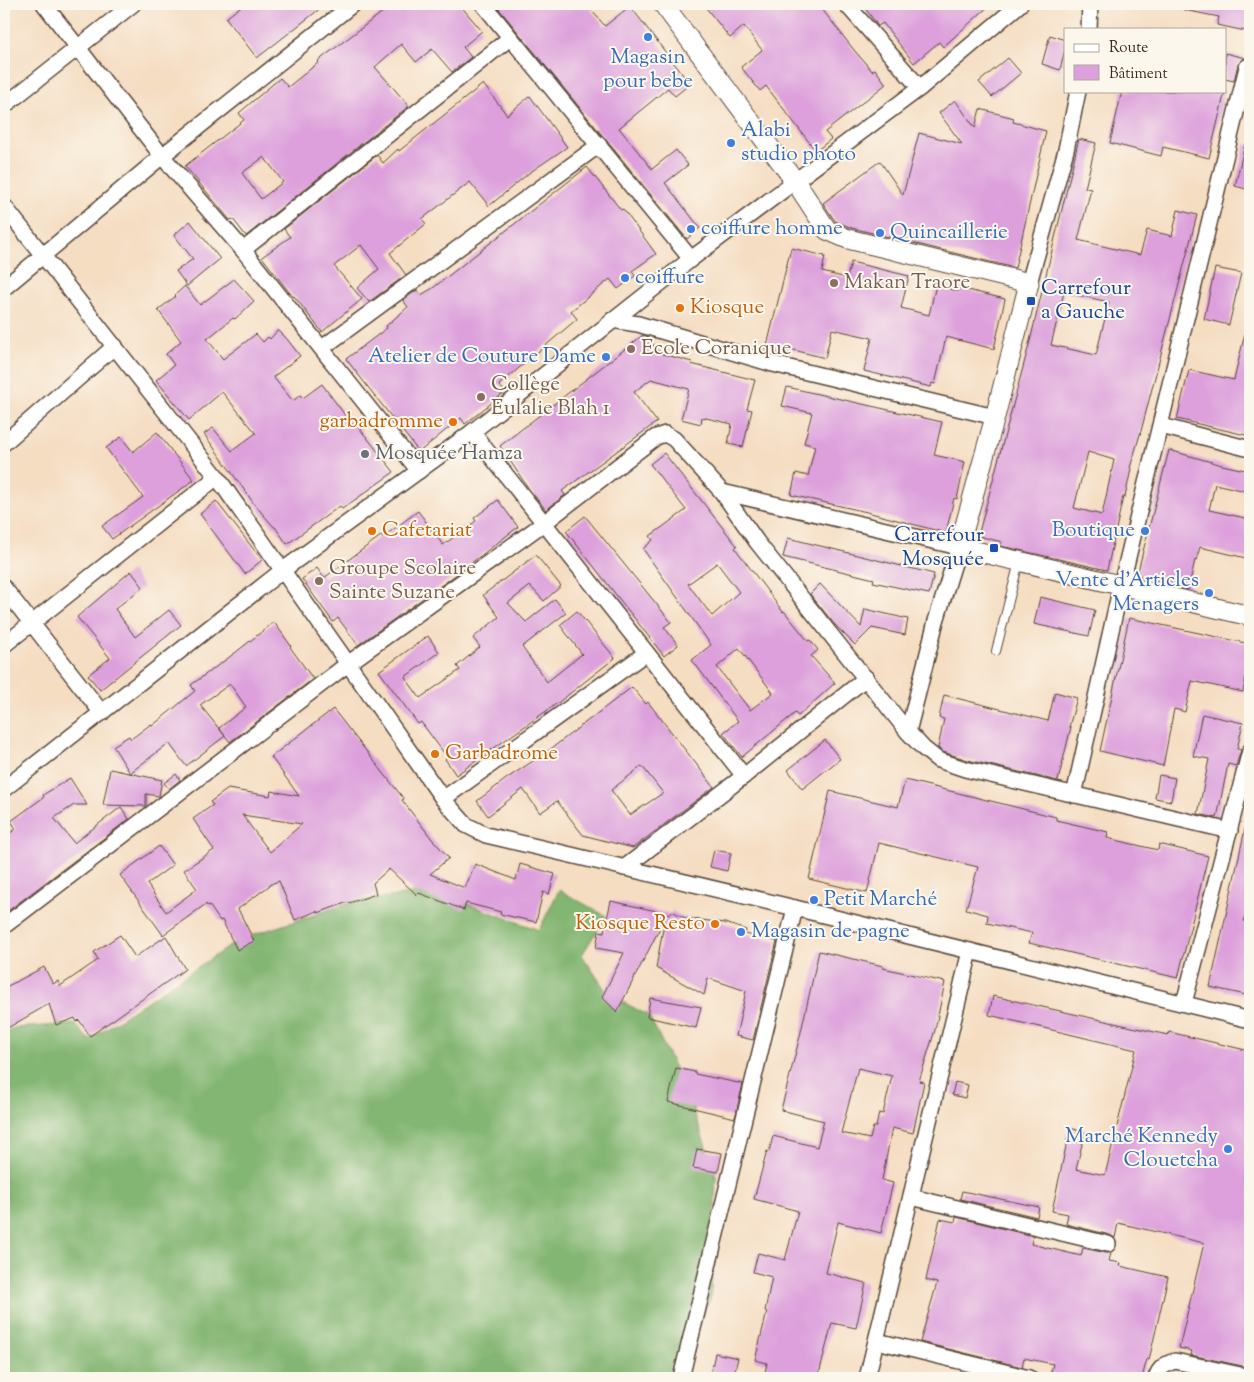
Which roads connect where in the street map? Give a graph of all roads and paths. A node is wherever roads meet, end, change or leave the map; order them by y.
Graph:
1 (44, 4) edge
2 (133, 4) edge
3 (354, 4) edge
4 (483, 4) edge
5 (663, 4) edge
6 (846, 4) edge
7 (1020, 4) edge
8 (1090, 4) edge
9 (1089, 28) edge
10 (510, 38) junction
11 (77, 48) junction
12 (1247, 67) dead end
13 (920, 88) junction
14 (1078, 92) edge
15 (4, 106) edge
16 (599, 146) junction
17 (162, 156) junction
18 (795, 181) junction
19 (4, 206) edge
20 (243, 250) junction
21 (42, 256) junction
22 (691, 258) junction
23 (1029, 283) junction
24 (4, 288) edge
25 (612, 320) junction
26 (115, 346) junction
27 (322, 348) junction
28 (995, 417) junction
29 (1161, 426) junction
30 (472, 432) junction
31 (4, 443) edge
32 (1250, 449) edge
33 (420, 471) junction
34 (218, 477) junction
35 (722, 492) junction
36 (544, 523) junction
37 (959, 547) junction
38 (1019, 562) junction
39 (284, 570) junction
40 (1121, 586) junction
41 (4, 588) edge
42 (1250, 616) edge
43 (31, 622) junction
44 (4, 645) edge
45 (996, 651) dead end
46 (646, 653) junction
47 (349, 663) junction
48 (866, 678) junction
49 (102, 713) junction
50 (908, 732) junction
51 (1250, 751) edge
52 (744, 776) junction
53 (4, 789) edge
54 (1074, 795) junction
55 (443, 799) junction
56 (1230, 831) junction
57 (624, 868) junction
58 (795, 908) junction
59 (4, 926) edge
60 (970, 951) junction
61 (1184, 1003) junction
62 (1250, 1020) edge
63 (911, 1197) junction
64 (1108, 1244) dead end
65 (877, 1341) junction
66 (1250, 1377) edge
67 (681, 1378) edge
68 (868, 1378) edge
69 (1029, 1378) edge
70 (1156, 1378) edge

1 - 11 street
2 - 11 street
3 - 17 street
4 - 10 street
5 - 18 street
6 - 13 street
7 - 13 street
8 - 9 street
10 - 16 street
10 - 20 street
11 - 15 street
11 - 17 street
12 - 29 street
13 - 18 street
14 - 23 street
16 - 22 street
16 - 27 street
17 - 20 street
17 - 21 street
18 - 22 street
18 - 23 street
19 - 21 street
20 - 27 street
21 - 24 street
21 - 26 street
22 - 25 street
23 - 28 street
25 - 28 street
25 - 30 street
26 - 31 street
26 - 34 street
27 - 33 street
28 - 37 street
29 - 32 street
29 - 40 street
30 - 33 street
30 - 36 street
33 - 39 street
34 - 39 street
34 - 43 street
35 - 36 street
35 - 37 street
35 - 48 street
36 - 46 street
36 - 47 street
37 - 38 street
37 - 50 street
38 - 40 street
38 - 45 lane
39 - 47 street
39 - 49 street
40 - 42 street
40 - 54 street
41 - 43 street
43 - 44 street
43 - 49 street
46 - 52 street
46 - 55 street
47 - 55 street
47 - 59 street
48 - 50 street
48 - 52 street
49 - 53 street
50 - 54 street
51 - 56 street
52 - 57 street
54 - 56 street
55 - 57 street
56 - 61 street
57 - 58 street
58 - 60 street
58 - 67 street
60 - 61 street
60 - 63 street
61 - 62 street
63 - 64 street
63 - 65 street
65 - 68 street
65 - 69 street
66 - 70 street

